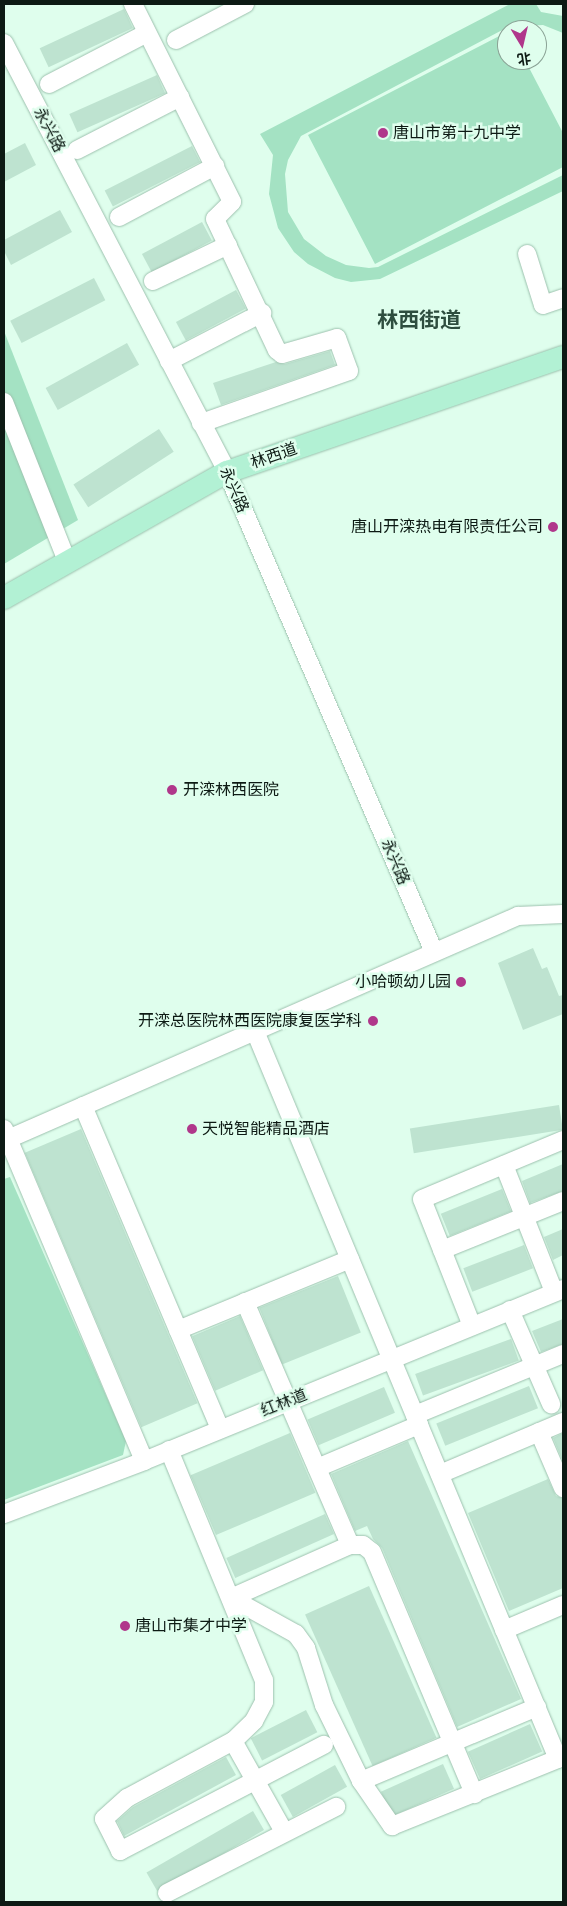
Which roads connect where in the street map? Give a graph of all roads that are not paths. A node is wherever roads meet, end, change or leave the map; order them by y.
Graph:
1 (133, 4) edge
2 (245, 4) edge
3 (147, 33) junction
4 (176, 40) dead end
5 (4, 43) edge
6 (49, 84) dead end
7 (180, 97) junction
8 (78, 150) dead end
9 (214, 166) junction
10 (119, 217) dead end
11 (228, 245) junction
12 (527, 254) dead end
13 (153, 281) dead end
14 (563, 298) edge
15 (262, 314) junction
16 (563, 357) edge
17 (169, 361) junction
18 (4, 402) edge
19 (201, 423) junction
20 (227, 472) junction
21 (67, 561) junction
22 (4, 598) edge
23 (563, 914) edge
24 (434, 952) junction
25 (255, 1031) junction
26 (83, 1106) junction
27 (6, 1134) edge
28 (563, 1140) edge
29 (10, 1164) edge
30 (504, 1165) junction
31 (563, 1200) edge
32 (524, 1217) junction
33 (442, 1250) junction
34 (350, 1259) junction
35 (559, 1290) edge
36 (245, 1302) junction
37 (510, 1310) junction
38 (472, 1326) junction
39 (178, 1330) junction
40 (563, 1354) edge
41 (391, 1359) junction
42 (534, 1366) junction
43 (288, 1401) junction
44 (551, 1404) dead end
45 (417, 1420) junction
46 (563, 1422) edge
47 (220, 1429) junction
48 (539, 1432) junction
49 (169, 1450) junction
50 (144, 1461) junction
51 (317, 1468) junction
52 (440, 1474) junction
53 (563, 1488) edge
54 (4, 1514) edge
55 (350, 1545) junction
56 (231, 1598) junction
57 (563, 1605) edge
58 (504, 1630) junction
59 (537, 1707) junction
60 (233, 1741) junction
61 (452, 1743) junction
62 (324, 1745) dead end
63 (255, 1780) junction
64 (362, 1781) junction
65 (474, 1794) junction
66 (336, 1807) dead end
67 (284, 1832) junction
68 (168, 1893) dead end

1 - 3 street
2 - 4 street
3 - 6 street
3 - 7 street
5 - 17 street, 永兴路
7 - 8 street
7 - 9 street
9 - 10 street
9 - 11 street
11 - 13 street
11 - 15 street
12 - 14 street
15 - 17 street
15 - 19 street
16 - 20 main road, 林西道
17 - 19 street, 永兴路
18 - 21 street
19 - 20 street, 永兴路
20 - 21 main road, 林西道
20 - 24 street, 永兴路
21 - 22 main road, 林西道
23 - 24 street
24 - 25 street
25 - 26 street
25 - 34 street
26 - 27 street
26 - 39 street
27 - 29 street
28 - 30 street
29 - 50 street
30 - 32 street
30 - 33 street
31 - 32 street
32 - 33 street
32 - 35 street
33 - 38 street
34 - 36 street
34 - 41 street
35 - 37 street, 红林道
36 - 39 street
36 - 43 street
37 - 38 street, 红林道
37 - 42 street
38 - 41 street, 红林道
39 - 47 street
40 - 42 street
41 - 43 street, 红林道
41 - 45 street
42 - 44 street
42 - 45 street
43 - 47 street, 红林道
43 - 51 street
45 - 51 street
45 - 52 street
46 - 48 street
47 - 49 street, 红林道
48 - 52 street
48 - 53 street
49 - 50 street, 红林道
49 - 56 street
50 - 54 street, 红林道
51 - 55 street
52 - 58 street
55 - 56 street
55 - 61 street
56 - 60 street
56 - 64 street
57 - 58 street
58 - 59 street
59 - 61 street
59 - 65 street
60 - 63 street
60 - 63 street
61 - 64 street
61 - 65 street
62 - 63 street
63 - 67 street
64 - 65 street
66 - 67 street
67 - 68 street

